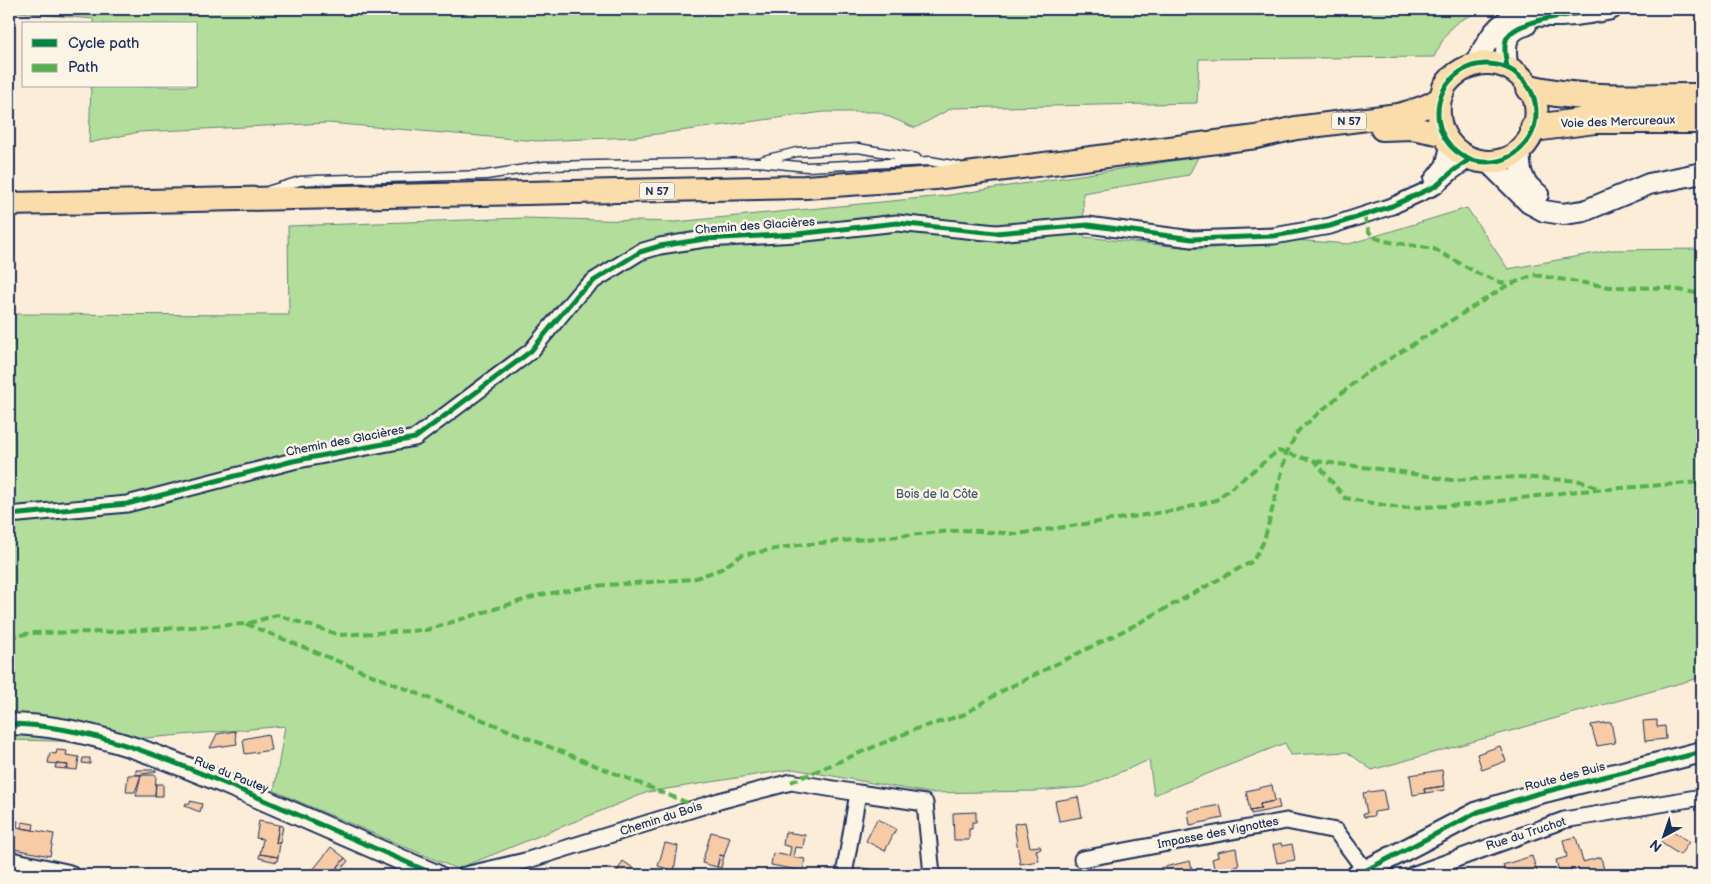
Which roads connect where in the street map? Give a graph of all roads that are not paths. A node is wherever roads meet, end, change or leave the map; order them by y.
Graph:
1 (1611, 9) edge
2 (1560, 16) junction
3 (1475, 64) junction
4 (1507, 67) junction
5 (1530, 88) junction
6 (1702, 97) edge
7 (1440, 98) junction
8 (1702, 120) edge
9 (1534, 128) junction
10 (1256, 138) junction
11 (1445, 139) junction
12 (1520, 150) junction
13 (930, 161) junction
14 (1479, 161) junction
15 (759, 162) junction
16 (987, 172) junction
17 (1702, 172) edge
18 (1419, 193) junction
19 (238, 200) junction
20 (9, 204) edge
21 (9, 516) edge
22 (9, 724) edge
23 (1702, 752) edge
24 (858, 793) junction
25 (1702, 797) edge
26 (1082, 859) dead end
27 (9, 864) edge
28 (1361, 872) edge
29 (24, 875) edge
30 (68, 875) edge
31 (436, 875) edge
32 (465, 875) edge
33 (844, 875) edge
34 (932, 875) edge
35 (1412, 875) edge

1 - 2 street
2 - 3 street
2 - 4 street
3 - 4 main road
3 - 7 main road
4 - 5 main road
5 - 6 highway, Voie des Mercureaux
5 - 9 main road
7 - 10 main road, N 57
7 - 11 main road
8 - 9 highway, Voie des Mercureaux
9 - 12 main road
10 - 11 main road, N 57
10 - 16 main road, N 57
11 - 14 main road
11 - 18 street, Chemin des Glacières
12 - 14 main road
12 - 17 street
13 - 15 lane
13 - 15 lane
13 - 16 lane
14 - 17 street
14 - 18 street, Chemin des Glacières
15 - 19 lane
16 - 19 main road, N 57
18 - 21 street, Chemin des Glacières
19 - 20 main road, N 57
22 - 31 street, Rue du Pautey
23 - 28 street, Route des Buis
24 - 32 street, Chemin du Bois
24 - 33 street
24 - 34 street, Chemin du Bois
25 - 35 street, Rue du Truchot
26 - 28 street, Impasse des Vignottes
27 - 29 street
27 - 30 street

